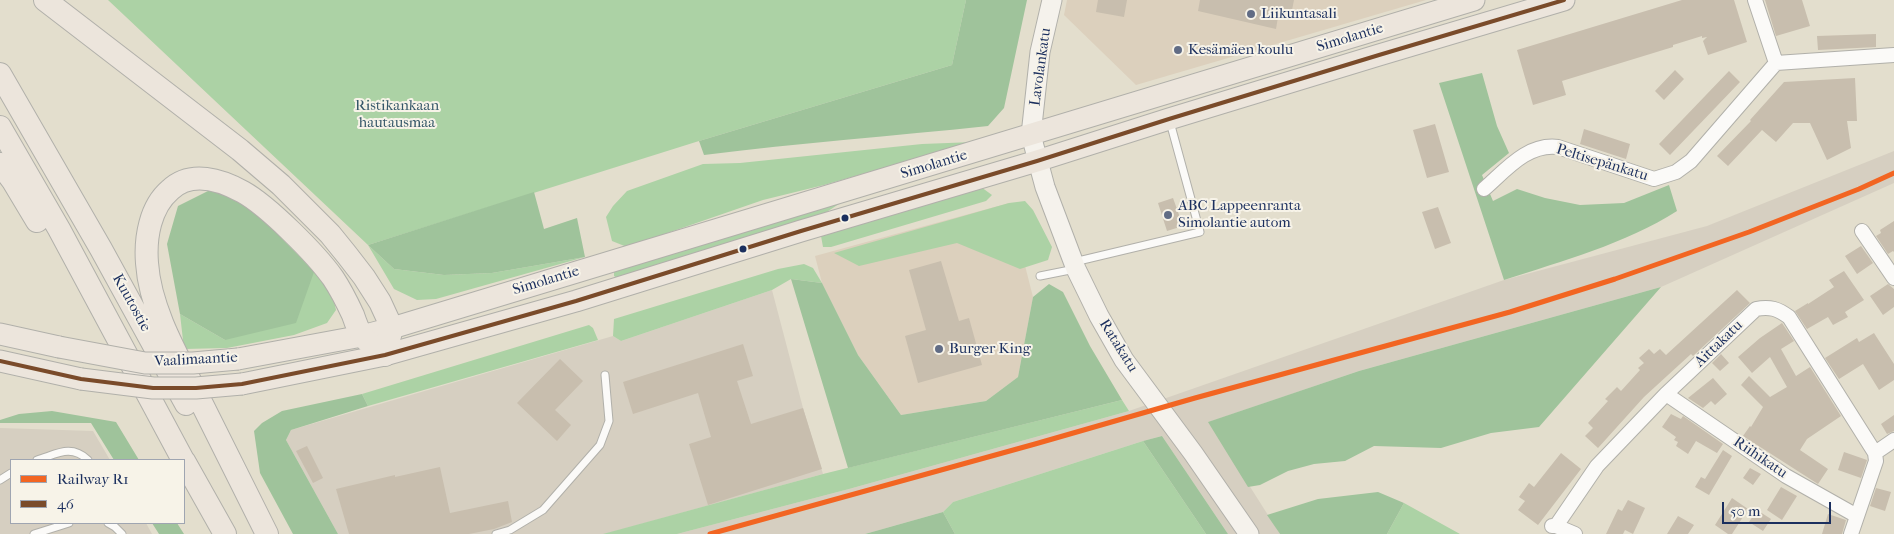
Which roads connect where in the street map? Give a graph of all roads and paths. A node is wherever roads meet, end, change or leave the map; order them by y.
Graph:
1 (45, 0) edge
2 (1052, 0) edge
3 (1474, 0) edge
4 (1564, 0) edge
5 (1755, 0) edge
6 (1894, 55) edge
7 (1776, 63) junction
8 (0, 74) edge
9 (1169, 119) junction
10 (0, 127) edge
11 (1032, 135) junction
12 (1037, 161) junction
13 (0, 164) edge
14 (1484, 189) dead end
15 (1862, 231) dead end
16 (1074, 266) junction
17 (1040, 276) dead end
18 (1894, 278) edge
19 (392, 328) junction
20 (0, 334) edge
21 (362, 336) junction
22 (385, 354) junction
23 (0, 361) edge
24 (605, 375) dead end
25 (1666, 394) junction
26 (1894, 440) edge
27 (1876, 453) junction
28 (180, 455) edge
29 (40, 459) edge
30 (87, 459) edge
31 (185, 464) edge
32 (1857, 516) junction
33 (67, 524) edge
34 (112, 524) edge
35 (34, 534) edge
36 (122, 534) edge
37 (225, 534) edge
38 (257, 534) edge
39 (267, 534) edge
40 (496, 534) edge
41 (1249, 534) edge
42 (1574, 534) edge
43 (1851, 534) edge

1 - 19 highway
2 - 11 main road, Lavolankatu
3 - 11 main road, Simolantie
4 - 9 main road, Simolantie
5 - 7 street
6 - 7 street
7 - 14 street, Peltisepänkatu
8 - 38 highway, Kuutostie
9 - 12 main road, Simolantie
9 - 16 lane
10 - 28 highway, Kuutostie
11 - 12 main road, Ratakatu
11 - 19 main road, Simolantie
12 - 16 main road, Ratakatu
12 - 22 main road, Simolantie
13 - 28 highway
15 - 18 street
16 - 17 lane
16 - 41 main road, Ratakatu
19 - 21 main road, Vaalimaantie
19 - 22 highway
20 - 21 main road, Vaalimaantie, bridge
21 - 22 highway
21 - 39 highway
22 - 23 main road, Vaalimaantie, bridge
24 - 40 lane
25 - 27 street, Aittakatu
25 - 32 street, Riihikatu
25 - 42 street, Aittakatu
26 - 27 street
27 - 32 street
29 - 30 lane
31 - 37 highway, Kuutostie
32 - 43 street
33 - 35 lane
34 - 36 lane

